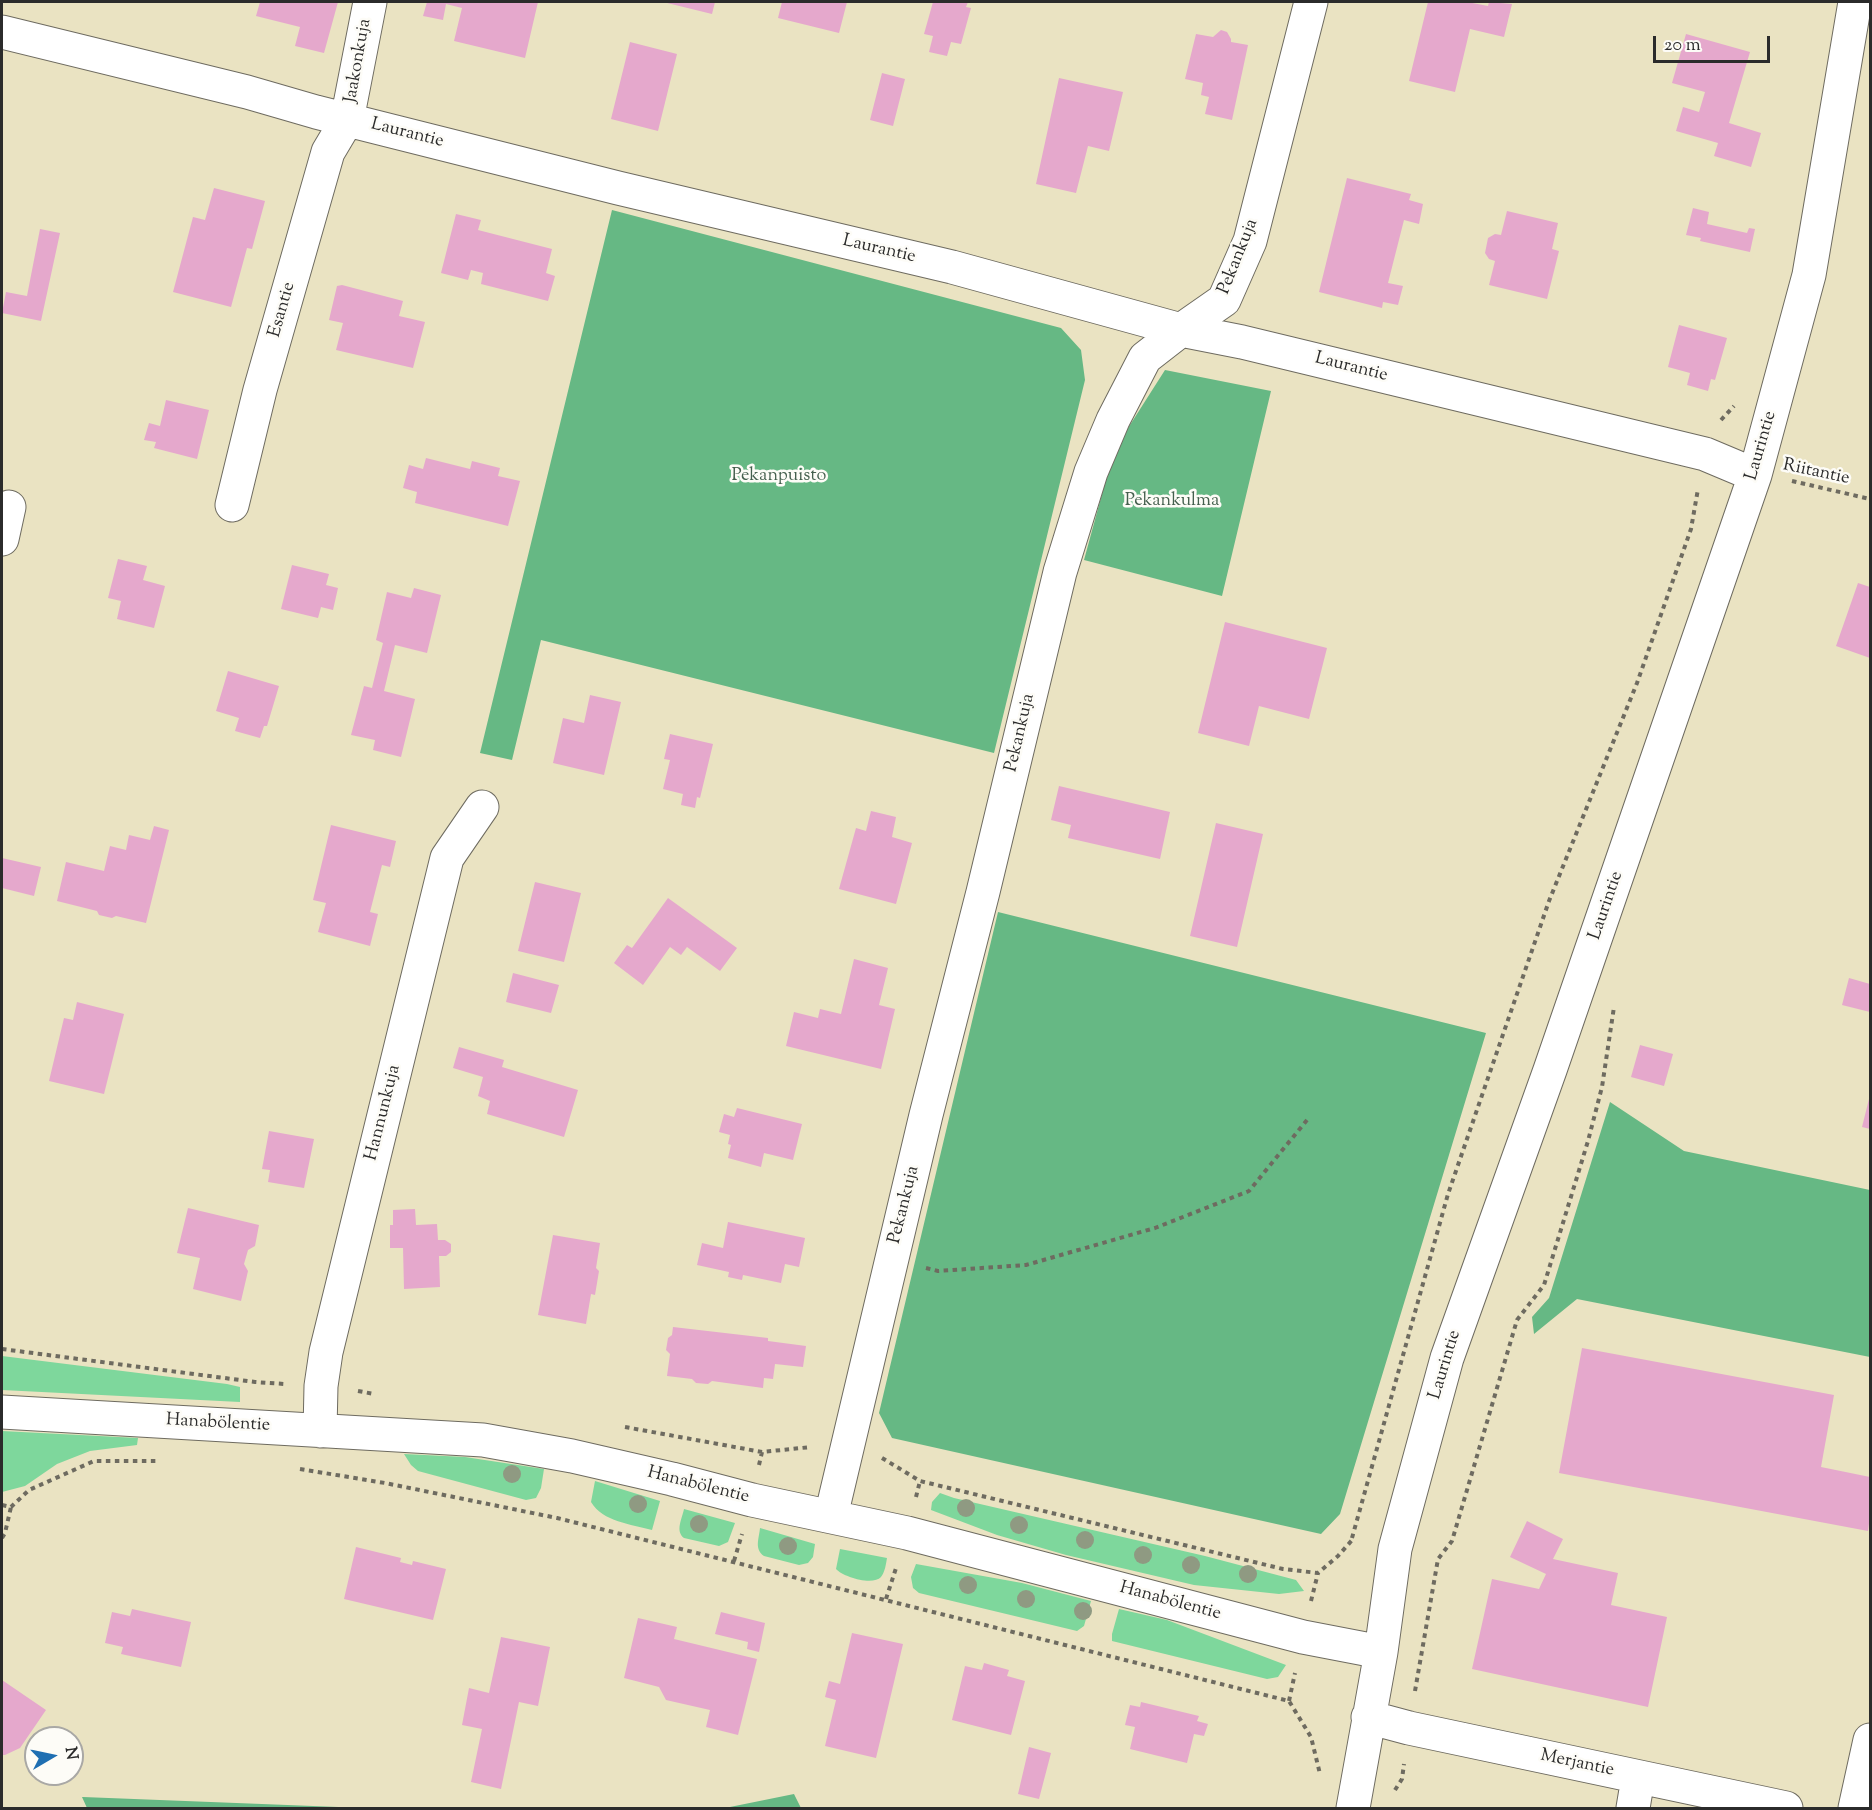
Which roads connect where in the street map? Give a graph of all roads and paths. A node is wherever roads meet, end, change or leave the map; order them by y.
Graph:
1 (370, 2) edge
2 (1311, 2) edge
3 (1855, 2) edge
4 (2, 32) edge
5 (347, 120) junction
6 (1181, 330) junction
7 (1737, 398) dead end
8 (1705, 454) junction
9 (1755, 475) junction
10 (1870, 499) edge
11 (232, 505) dead end
12 (9, 507) dead end
13 (2, 539) edge
14 (482, 807) dead end
15 (1307, 1120) dead end
16 (891, 1260) junction
17 (2, 1412) edge
18 (320, 1431) junction
19 (165, 1461) dead end
20 (294, 1468) dead end
21 (2, 1505) edge
22 (11, 1507) junction
23 (831, 1516) junction
24 (2, 1538) edge
25 (1352, 1538) dead end
26 (1438, 1559) dead end
27 (1381, 1652) junction
28 (1368, 1717) junction
29 (1409, 1728) junction
30 (1870, 1740) edge
31 (1635, 1793) edge
32 (1365, 1802) edge
33 (1786, 1809) edge
34 (1855, 1809) edge

1 - 5 street, Jaakonkuja
2 - 6 street, Pekankuja
3 - 9 street, Laurintie
4 - 5 street, Laurantie
5 - 6 street, Laurantie
5 - 11 street, Esantie
6 - 8 street, Laurantie
6 - 16 street, Pekankuja
7 - 8 path
8 - 9 street, Laurantie
8 - 25 path
9 - 10 path, Riitantie
9 - 27 street, Laurintie
12 - 13 street
14 - 18 street, Hannunkuja
15 - 16 path
16 - 23 street, Pekankuja
17 - 18 street, Hanabölentie
18 - 23 street, Hanabölentie
19 - 22 path
20 - 32 path
21 - 22 path
22 - 24 path
23 - 27 street, Hanabölentie
26 - 29 path
27 - 28 street, Laurintie
28 - 29 street, Merjantie
28 - 32 street, Laurintie
29 - 31 street, Merjantie
29 - 32 path
30 - 34 street
31 - 33 street, Merjantie

